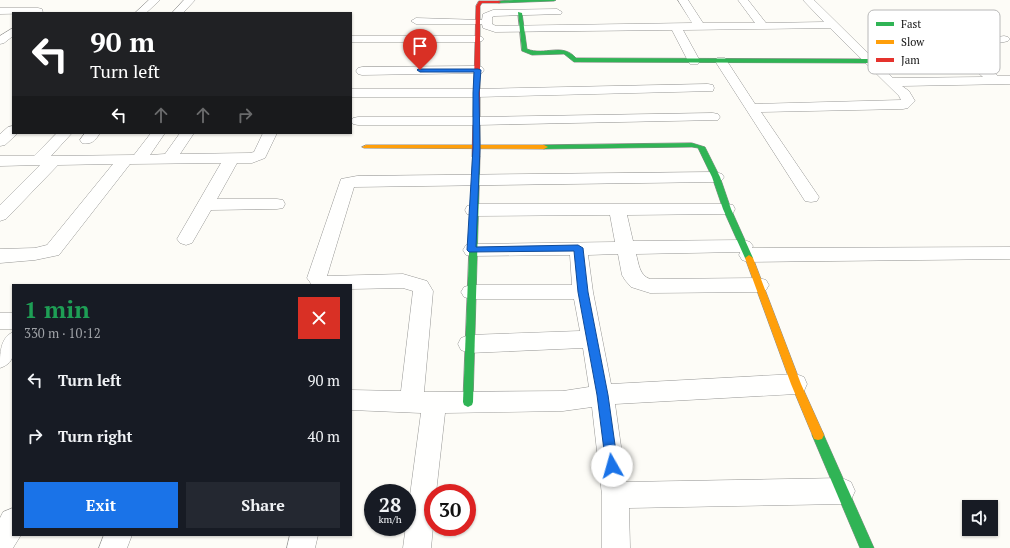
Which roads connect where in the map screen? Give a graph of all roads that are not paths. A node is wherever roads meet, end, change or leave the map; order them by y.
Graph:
1 (155, 0) edge
2 (190, 0) edge
3 (554, 0) edge
4 (683, 0) edge
5 (743, 0) edge
6 (808, 0) edge
7 (505, 1) edge
8 (0, 11) edge
9 (38, 12) edge
10 (141, 12) edge
11 (178, 12) edge
12 (557, 12) dead end
13 (520, 13) junction
14 (0, 20) edge
15 (12, 20) edge
16 (416, 21) dead end
17 (478, 22) junction
18 (833, 25) junction
19 (675, 26) junction
20 (699, 26) junction
21 (764, 26) junction
22 (522, 28) junction
23 (352, 39) edge
24 (371, 39) junction
25 (1004, 39) dead end
26 (1000, 40) edge
27 (478, 43) junction
28 (399, 48) dead end
29 (868, 60) edge
30 (694, 61) junction
31 (721, 61) junction
32 (868, 61) edge
33 (361, 65) edge
34 (478, 70) junction
35 (882, 74) edge
36 (987, 74) edge
37 (993, 79) junction
38 (1010, 80) edge
39 (890, 82) junction
40 (708, 88) dead end
41 (352, 93) edge
42 (476, 93) junction
43 (751, 108) junction
44 (713, 116) dead end
45 (358, 121) dead end
46 (477, 121) junction
47 (12, 131) edge
48 (65, 134) edge
49 (157, 134) edge
50 (185, 134) edge
51 (270, 134) edge
52 (0, 142) edge
53 (366, 147) dead end
54 (476, 148) junction
55 (169, 159) junction
56 (231, 159) junction
57 (132, 160) junction
58 (0, 161) edge
59 (45, 161) junction
60 (716, 177) junction
61 (474, 181) junction
62 (811, 197) dead end
63 (277, 204) dead end
64 (205, 205) junction
65 (727, 208) junction
66 (617, 209) junction
67 (473, 210) junction
68 (0, 215) edge
69 (186, 239) dead end
70 (626, 247) junction
71 (578, 248) junction
72 (472, 250) junction
73 (746, 250) junction
74 (1010, 253) edge
75 (0, 256) edge
76 (759, 285) junction
77 (471, 292) junction
78 (583, 292) junction
79 (0, 321) edge
80 (12, 321) edge
81 (592, 339) junction
82 (12, 342) edge
83 (469, 344) junction
84 (0, 359) edge
85 (796, 384) junction
86 (602, 395) junction
87 (352, 400) edge
88 (468, 402) junction
89 (423, 403) junction
90 (842, 491) junction
91 (615, 495) junction
92 (12, 524) edge
93 (118, 536) edge
94 (304, 536) edge
95 (0, 544) edge
96 (112, 548) edge
97 (301, 548) edge
98 (418, 548) edge
99 (616, 548) edge
100 (867, 548) edge

1 - 10 street
2 - 11 street
3 - 7 street
4 - 20 street
5 - 21 street
6 - 18 street
7 - 17 street
8 - 9 street
12 - 13 street
13 - 22 street
13 - 22 street
14 - 15 street
16 - 17 street
17 - 27 street
18 - 21 street
18 - 29 street
19 - 20 street
19 - 22 street
19 - 30 street
20 - 21 street
22 - 30 street
23 - 24 street
24 - 27 street
24 - 33 street
25 - 26 street
27 - 28 street
27 - 34 street
30 - 31 street
31 - 32 street
31 - 43 street
33 - 34 street
34 - 42 street
35 - 39 street
36 - 37 street
37 - 38 street
37 - 39 street
39 - 43 street
40 - 42 street
41 - 42 street
42 - 46 street
43 - 62 street
44 - 46 street
45 - 46 street
46 - 54 street
47 - 52 street
48 - 59 street
49 - 57 street
50 - 55 street
51 - 56 street
53 - 54 street
54 - 60 street
54 - 61 street
55 - 56 street
55 - 57 street
56 - 64 street
57 - 59 street
57 - 75 street
58 - 59 street
59 - 68 street
60 - 61 street
60 - 65 street
61 - 67 street
61 - 89 street
63 - 64 street
64 - 69 street
65 - 66 street
65 - 73 street
66 - 67 street
66 - 70 street
67 - 72 street
70 - 71 street
70 - 73 street
70 - 76 street
71 - 72 street
71 - 78 street
72 - 77 street
73 - 74 street
73 - 76 street
76 - 85 street
77 - 78 street
77 - 83 street
78 - 81 street
79 - 80 street
81 - 83 street
81 - 86 street
82 - 84 street
83 - 88 street
85 - 86 street
85 - 90 street
86 - 88 street
86 - 91 street
87 - 89 street
88 - 89 street
89 - 98 street
90 - 91 street
90 - 100 street
91 - 99 street
92 - 95 street
93 - 96 street
94 - 97 street

